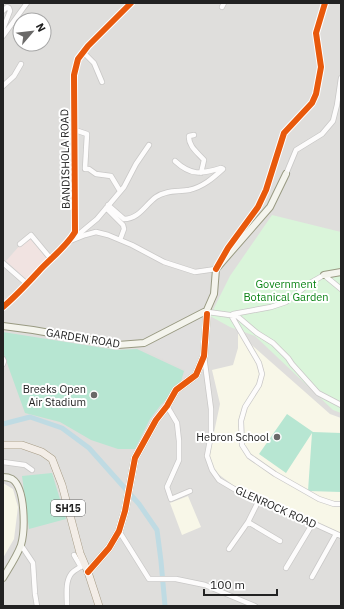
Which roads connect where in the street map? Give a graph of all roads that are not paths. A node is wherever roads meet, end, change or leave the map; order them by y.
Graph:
1 (27, 3) edge
2 (131, 3) edge
3 (326, 3) edge
4 (8, 5) edge
5 (3, 10) edge
6 (3, 29) edge
7 (3, 36) edge
8 (83, 52) junction
9 (21, 64) dead end
10 (341, 78) edge
11 (102, 82) dead end
12 (3, 86) edge
13 (75, 130) junction
14 (194, 135) dead end
15 (148, 145) dead end
16 (175, 161) dead end
17 (200, 173) junction
18 (286, 174) joint
19 (120, 191) junction
20 (107, 207) junction
21 (120, 240) junction
22 (70, 241) junction
23 (20, 244) dead end
24 (51, 259) junction
25 (3, 263) edge
26 (216, 270) junction
27 (341, 272) edge
28 (324, 275) junction
29 (27, 284) junction
30 (341, 288) edge
31 (3, 307) edge
32 (206, 312) junction
33 (231, 315) junction
34 (3, 326) edge
35 (204, 356) junction
36 (3, 359) edge
37 (3, 364) edge
38 (341, 405) edge
39 (168, 406) junction
40 (3, 445) edge
41 (3, 462) edge
42 (32, 470) dead end
43 (3, 477) edge
44 (190, 492) dead end
45 (259, 500) junction
46 (341, 504) edge
47 (248, 522) junction
48 (313, 523) junction
49 (119, 532) junction
50 (339, 535) edge
51 (280, 541) dead end
52 (21, 545) junction
53 (229, 549) dead end
54 (74, 555) dead end
55 (83, 565) junction
56 (286, 568) dead end
57 (88, 572) junction
58 (312, 577) dead end
59 (3, 578) edge
60 (37, 606) edge
61 (67, 606) edge
62 (99, 606) edge
63 (255, 606) edge

1 - 7 street
2 - 8 street, BANDISHOLA ROAD
3 - 26 street
4 - 5 street
4 - 6 street
8 - 11 street
8 - 13 street, BANDISHOLA ROAD
9 - 12 street
10 - 18 street
13 - 19 street
13 - 22 street, BANDISHOLA ROAD
14 - 17 street
15 - 19 street
16 - 17 street
17 - 20 street
18 - 26 street
19 - 20 street
20 - 21 street
20 - 22 street
21 - 22 street
21 - 26 street
22 - 24 street
23 - 24 street
24 - 29 street
25 - 29 street
26 - 32 street
27 - 28 street
28 - 30 street
28 - 33 street
29 - 31 street
32 - 33 street
32 - 34 street, GARDEN ROAD
32 - 35 street
33 - 38 street
33 - 46 street
35 - 39 street
35 - 45 street, GLENROCK ROAD
36 - 37 street
39 - 44 street
39 - 49 street
40 - 55 main road, SH15
41 - 42 street
43 - 52 street
45 - 47 street
45 - 48 street, GLENROCK ROAD
47 - 51 street
47 - 53 street
48 - 50 street, GLENROCK ROAD
48 - 56 street
49 - 57 street
49 - 63 street
50 - 58 street
52 - 59 street
52 - 60 street
54 - 55 street
55 - 57 main road, SH15
55 - 61 street
57 - 62 main road, SH15

